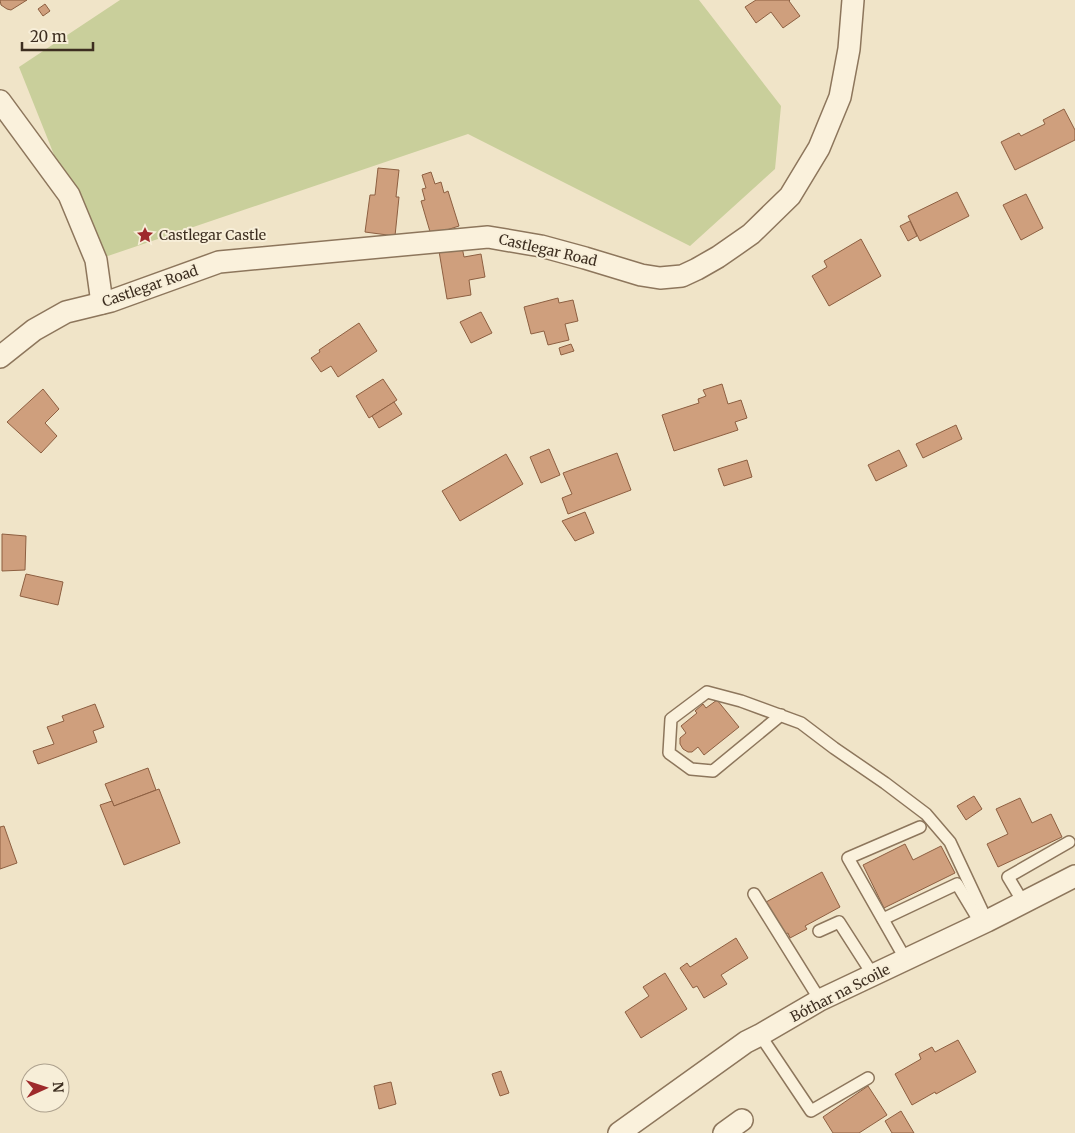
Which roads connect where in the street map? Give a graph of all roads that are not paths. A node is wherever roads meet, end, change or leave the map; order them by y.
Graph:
1 (853, 0) edge
2 (0, 101) edge
3 (102, 303) junction
4 (0, 357) edge
5 (781, 716) junction
6 (920, 827) dead end
7 (1069, 842) dead end
8 (1075, 876) edge
9 (754, 894) dead end
10 (1023, 902) junction
11 (883, 919) junction
12 (984, 922) junction
13 (819, 931) dead end
14 (906, 960) junction
15 (873, 975) junction
16 (820, 1000) junction
17 (760, 1035) junction
18 (868, 1078) dead end
19 (742, 1120) dead end
20 (619, 1133) edge
21 (724, 1133) edge

1 - 3 street, Castlegar Road
2 - 3 street
3 - 4 street, Castlegar Road
5 - 5 lane
5 - 12 lane
6 - 11 lane
7 - 10 lane
8 - 10 street, Bóthar na Scoile
9 - 16 lane
10 - 12 street, Bóthar na Scoile
11 - 12 lane
11 - 14 lane
12 - 14 street, Bóthar na Scoile
13 - 15 lane
14 - 15 street, Bóthar na Scoile
15 - 16 street, Bóthar na Scoile
16 - 17 street, Bóthar na Scoile
17 - 18 lane
17 - 20 street, Bóthar na Scoile
19 - 21 street

